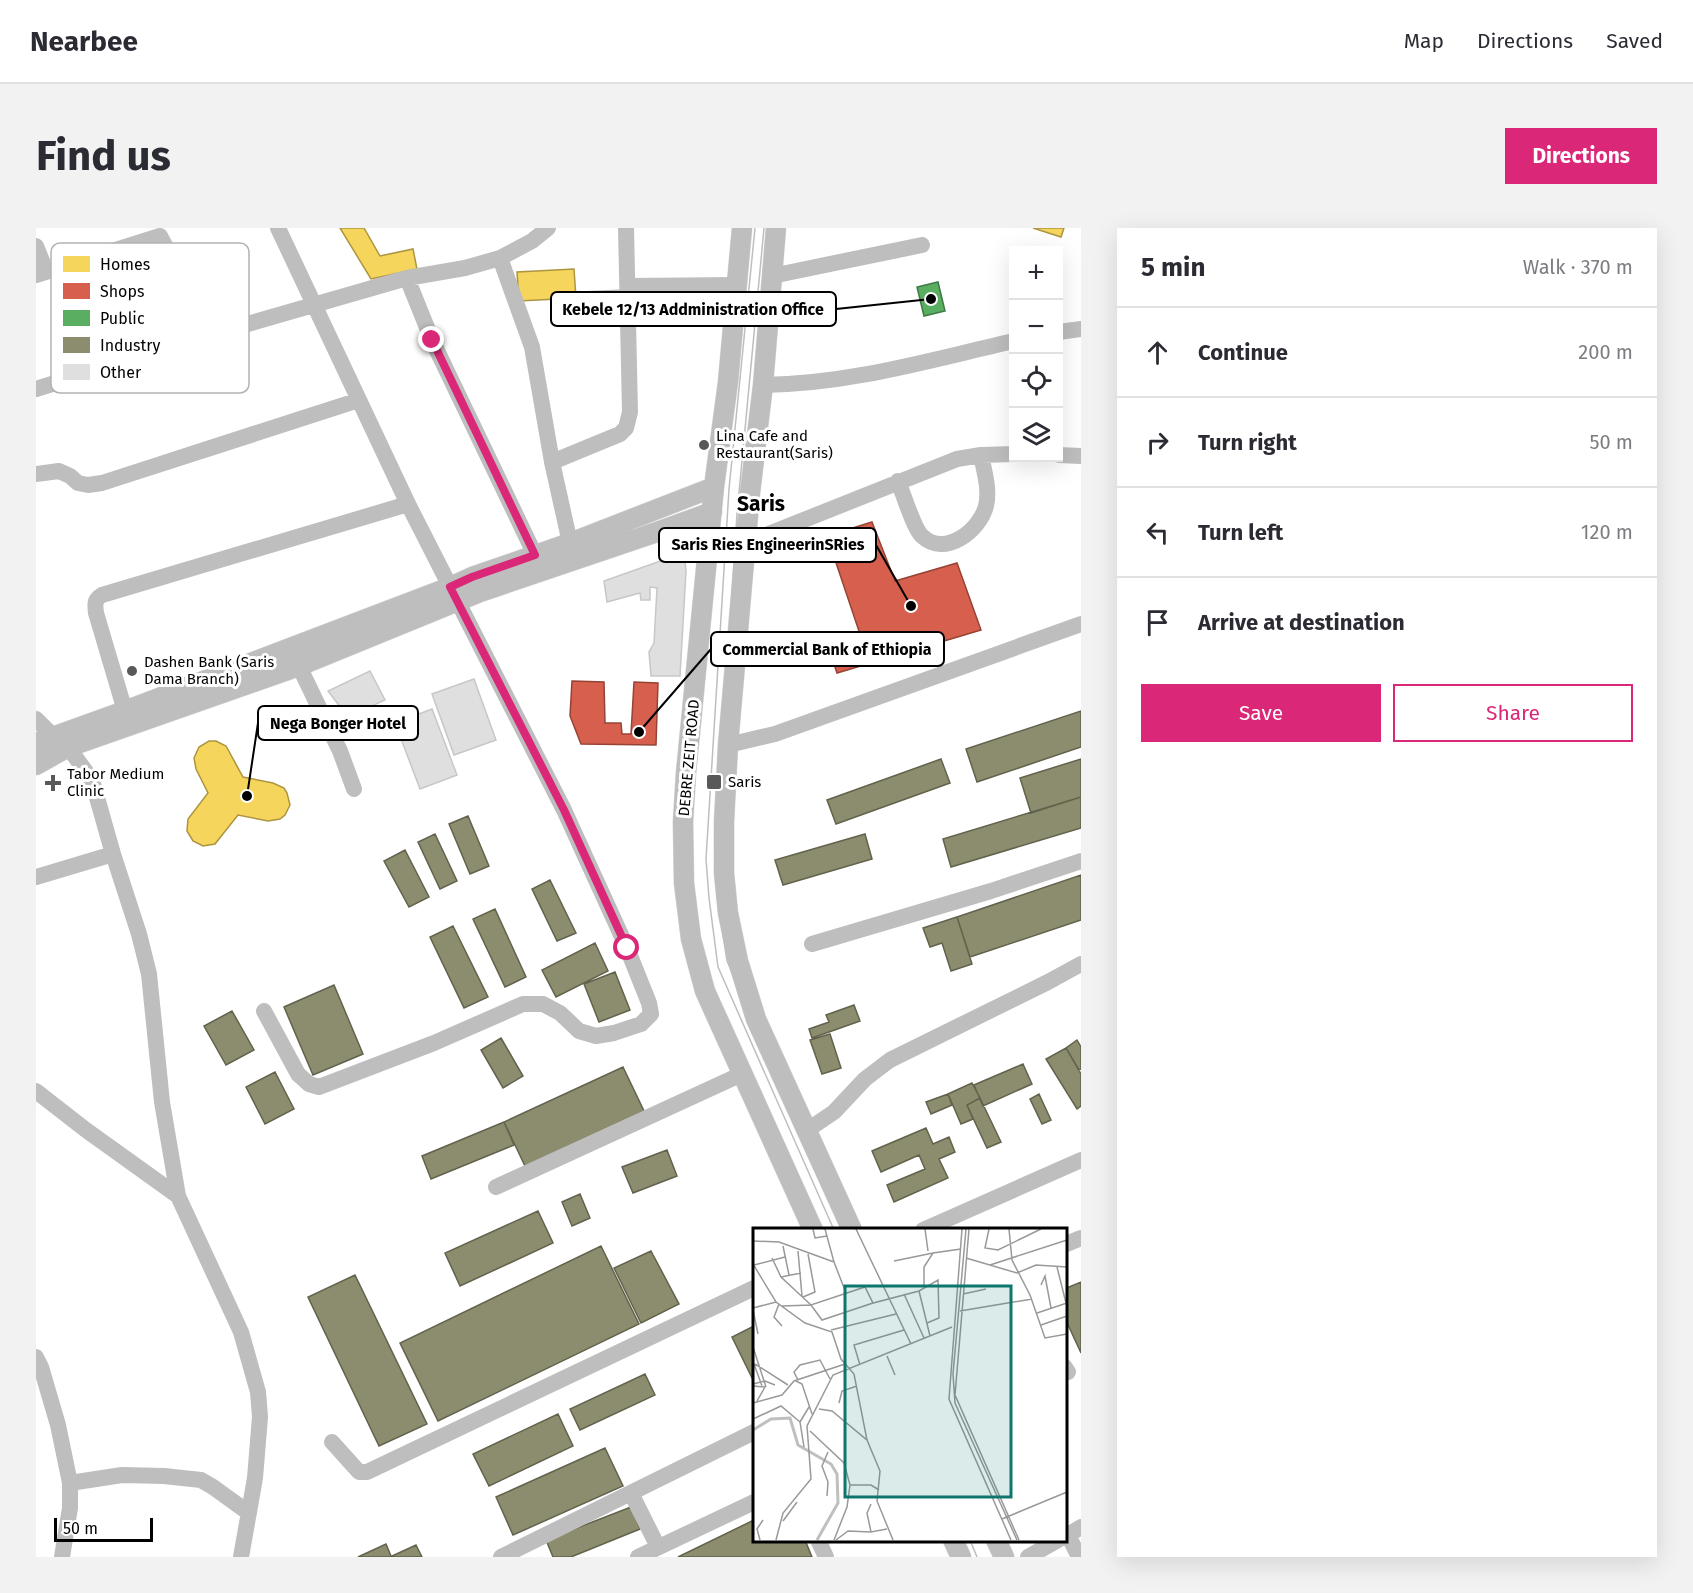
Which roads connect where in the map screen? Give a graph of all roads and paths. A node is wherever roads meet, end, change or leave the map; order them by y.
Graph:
1 (278, 228) edge
2 (548, 228) edge
3 (626, 228) edge
4 (742, 228) edge
5 (776, 228) edge
6 (158, 232) edge
7 (531, 234) edge
8 (127, 243) edge
9 (36, 246) edge
10 (922, 246) dead end
11 (500, 258) junction
12 (41, 273) edge
13 (772, 276) junction
14 (407, 278) junction
15 (737, 285) junction
16 (628, 291) junction
17 (587, 298) dead end
18 (315, 306) junction
19 (249, 324) edge
20 (1081, 329) edge
21 (1063, 331) edge
22 (1009, 342) edge
23 (51, 384) edge
24 (763, 385) junction
25 (36, 389) edge
26 (359, 400) junction
27 (1009, 454) edge
28 (1063, 454) edge
29 (981, 455) junction
30 (1081, 456) edge
31 (552, 462) junction
32 (36, 474) edge
33 (898, 481) junction
34 (714, 487) junction
35 (408, 504) junction
36 (712, 512) junction
37 (570, 543) junction
38 (746, 543) junction
39 (535, 555) junction
40 (454, 594) junction
41 (1081, 624) edge
42 (299, 666) junction
43 (128, 718) junction
44 (36, 720) edge
45 (52, 742) edge
46 (728, 745) junction
47 (36, 765) edge
48 (354, 789) dead end
49 (113, 854) junction
50 (1081, 861) edge
51 (36, 877) edge
52 (813, 944) dead end
53 (1081, 964) edge
54 (264, 1011) dead end
55 (742, 1074) junction
56 (36, 1091) edge
57 (806, 1131) junction
58 (1081, 1160) edge
59 (496, 1187) dead end
60 (178, 1196) junction
61 (812, 1228) edge
62 (851, 1228) edge
63 (928, 1228) edge
64 (1081, 1238) edge
65 (1066, 1245) edge
66 (753, 1288) edge
67 (36, 1357) edge
68 (753, 1432) edge
69 (332, 1442) dead end
70 (70, 1483) junction
71 (631, 1493) junction
72 (753, 1502) edge
73 (249, 1513) junction
74 (1068, 1535) edge
75 (819, 1542) edge
76 (954, 1542) edge
77 (997, 1542) edge
78 (1055, 1542) edge
79 (658, 1548) junction
80 (524, 1552) edge
81 (62, 1557) edge
82 (241, 1557) edge
83 (501, 1557) edge
84 (638, 1557) edge
85 (826, 1557) edge
86 (961, 1557) edge
87 (1004, 1557) edge
88 (1028, 1557) edge
89 (1079, 1557) edge

1 - 18 street
2 - 7 street
3 - 16 street
4 - 15 main road, DEBRE ZEIT ROAD
5 - 13 main road
6 - 8 street
7 - 11 street
9 - 12 street
10 - 13 street
11 - 14 street
11 - 31 street
13 - 24 main road
14 - 18 street
14 - 39 street
15 - 16 street
15 - 34 main road, DEBRE ZEIT ROAD
16 - 17 street
16 - 31 street
18 - 19 street
18 - 26 street
20 - 21 street
22 - 24 street
23 - 25 street
24 - 38 main road
26 - 32 street
26 - 35 street
27 - 29 street
28 - 30 street
29 - 33 street
29 - 33 street
31 - 37 street
33 - 38 street
34 - 36 main road, DEBRE ZEIT ROAD
34 - 37 main road
35 - 40 street
35 - 43 street
36 - 40 main road
36 - 55 main road, DEBRE ZEIT ROAD
37 - 39 main road
38 - 46 main road
39 - 40 main road
40 - 42 main road
40 - 43 main road
40 - 54 street
41 - 46 street
42 - 43 main road
42 - 48 street
43 - 45 main road
44 - 45 street
45 - 47 main road
45 - 49 street
46 - 57 main road
49 - 51 street
49 - 60 street
50 - 52 street
53 - 57 street
55 - 59 street
55 - 61 main road, DEBRE ZEIT ROAD
56 - 60 street
57 - 62 main road
58 - 63 street
60 - 73 street
64 - 65 street
66 - 69 street
67 - 70 street
68 - 71 street
70 - 73 street
70 - 81 street
71 - 79 street
71 - 80 street
72 - 79 street
73 - 82 street
74 - 89 street
75 - 85 street
76 - 86 main road
77 - 87 main road
78 - 88 street
79 - 84 street
80 - 83 street

